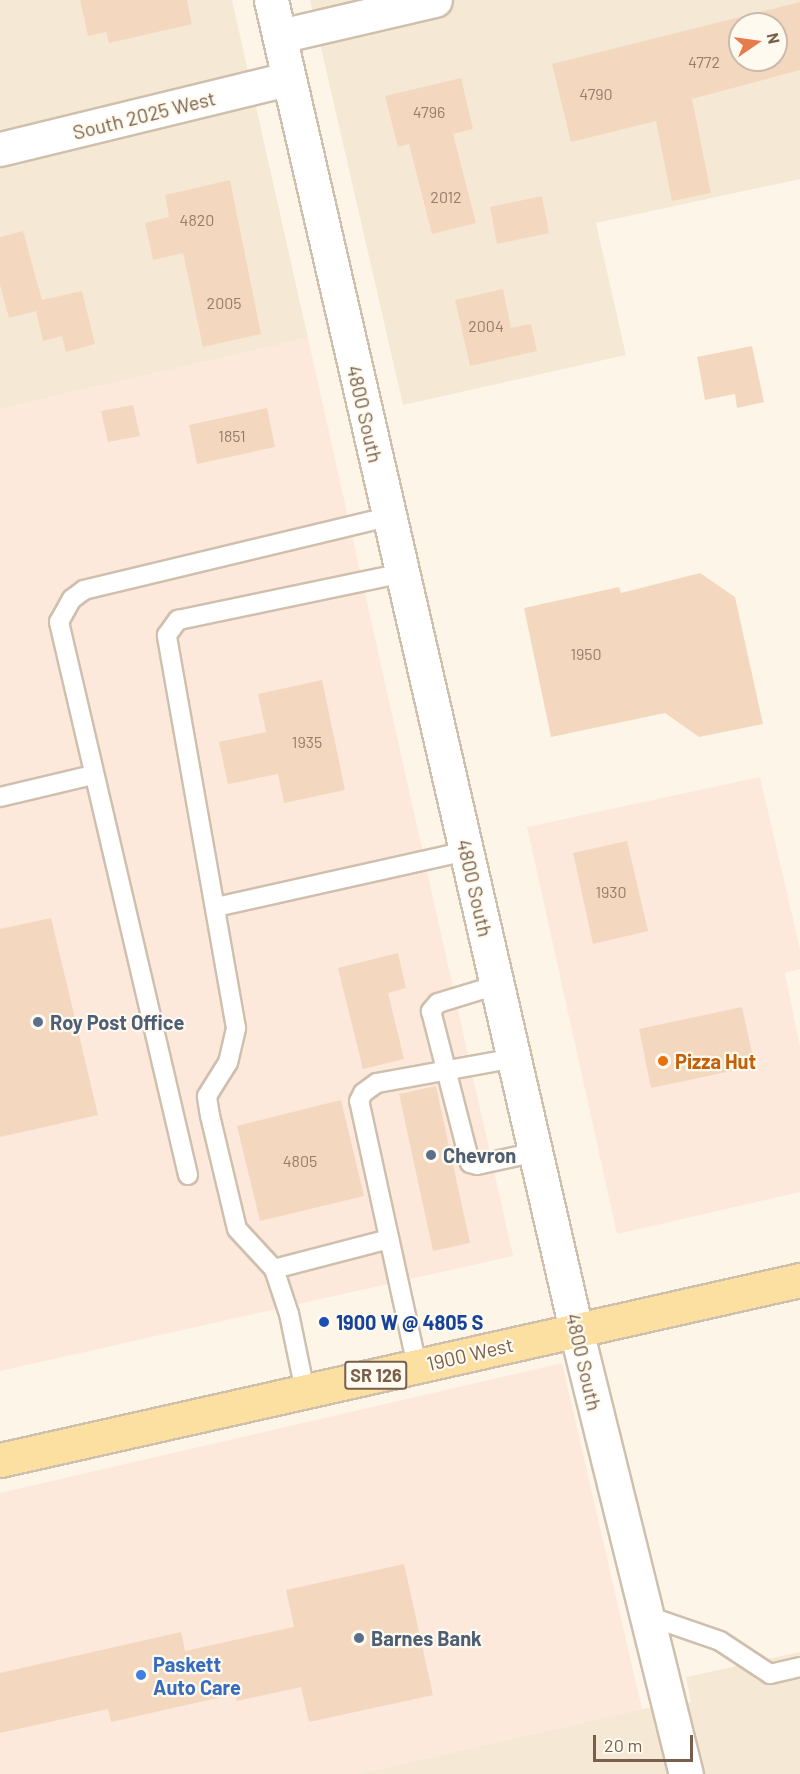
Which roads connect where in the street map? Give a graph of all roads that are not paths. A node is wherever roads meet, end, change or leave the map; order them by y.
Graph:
1 (271, 0) edge
2 (435, 0) edge
3 (280, 36) junction
4 (288, 79) junction
5 (0, 149) edge
6 (389, 517) junction
7 (402, 573) junction
8 (93, 775) junction
9 (0, 797) edge
10 (466, 851) junction
11 (216, 907) junction
12 (497, 985) junction
13 (514, 1058) junction
14 (446, 1071) junction
15 (536, 1152) junction
16 (188, 1175) dead end
17 (389, 1239) junction
18 (274, 1269) junction
19 (800, 1280) edge
20 (576, 1330) junction
21 (417, 1366) junction
22 (305, 1391) junction
23 (0, 1460) edge
24 (645, 1615) junction
25 (800, 1667) edge
26 (686, 1774) edge

1 - 3 main road, 4800 South
2 - 3 main road
3 - 4 main road, 4800 South
4 - 5 main road, South 2025 West
4 - 6 main road, 4800 South
6 - 7 main road, 4800 South
6 - 8 lane
7 - 10 main road, 4800 South
7 - 11 lane
8 - 9 lane
8 - 16 lane
10 - 11 lane
10 - 12 main road, 4800 South
11 - 18 lane
12 - 13 main road, 4800 South
12 - 14 lane
13 - 14 lane
13 - 15 main road, 4800 South
14 - 15 lane
14 - 17 lane
15 - 20 main road, 4800 South
17 - 18 lane
17 - 21 lane
18 - 22 lane
19 - 20 main road, 1900 West / SR 126
20 - 21 main road, 1900 West / SR 126
20 - 24 main road, 4800 South
21 - 22 main road, 1900 West / SR 126
22 - 23 main road, 1900 West / SR 126
24 - 25 lane
24 - 26 main road, 4800 South

